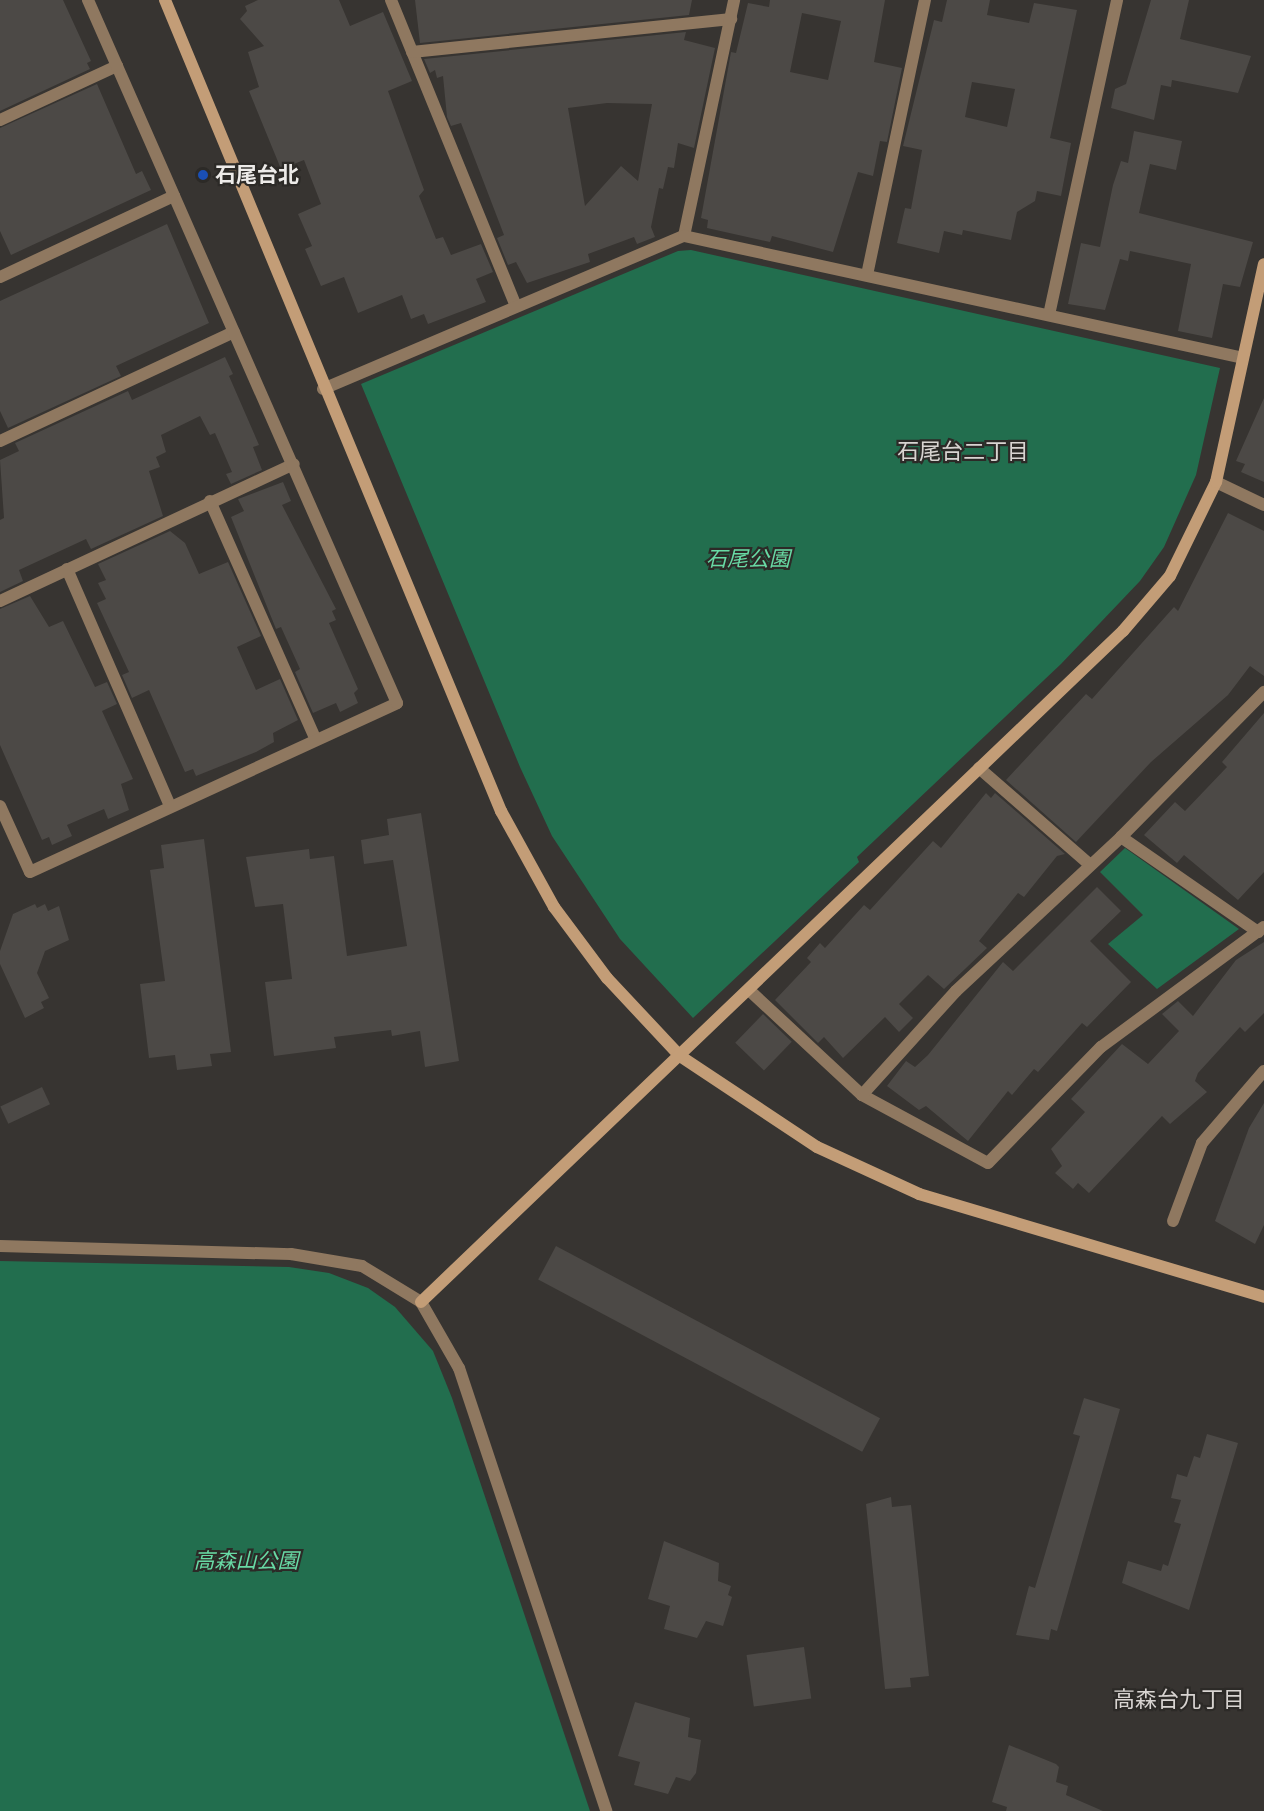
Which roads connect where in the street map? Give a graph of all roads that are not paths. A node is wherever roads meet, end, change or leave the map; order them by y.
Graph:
1 (88, 0) edge
2 (165, 0) edge
3 (391, 0) edge
4 (734, 0) edge
5 (925, 0) edge
6 (1117, 0) edge
7 (730, 19) junction
8 (412, 52) junction
9 (117, 66) junction
10 (0, 120) edge
11 (174, 196) junction
12 (684, 236) junction
13 (1264, 264) edge
14 (867, 275) junction
15 (0, 277) edge
16 (516, 307) junction
17 (1049, 315) junction
18 (234, 332) junction
19 (1243, 358) junction
20 (323, 389) junction
21 (0, 441) edge
22 (294, 464) junction
23 (1216, 482) junction
24 (210, 501) junction
25 (1264, 505) edge
26 (68, 569) junction
27 (0, 601) edge
28 (1264, 692) edge
29 (316, 740) junction
30 (979, 768) junction
31 (170, 806) junction
32 (0, 807) edge
33 (1121, 837) junction
34 (1090, 866) junction
35 (1261, 929) edge
36 (749, 990) junction
37 (680, 1056) junction
38 (1264, 1071) edge
39 (862, 1095) junction
40 (1173, 1221) dead end
41 (0, 1246) edge
42 (1264, 1297) edge
43 (421, 1302) junction
44 (606, 1811) edge

1 - 9 street
2 - 20 street
3 - 8 street
4 - 7 street
5 - 14 street
6 - 17 street
7 - 8 street
7 - 12 street
8 - 16 street
9 - 10 street
9 - 11 street
11 - 15 street
11 - 18 street
12 - 14 street
12 - 16 street
13 - 19 street
14 - 17 street
16 - 20 street
17 - 19 street
18 - 21 street
18 - 22 street
19 - 23 street
20 - 37 street
22 - 24 street
22 - 29 street
23 - 25 street
23 - 30 street
24 - 26 street
24 - 29 street
26 - 27 street
26 - 31 street
28 - 33 street
29 - 31 street
30 - 34 street
30 - 36 street
31 - 32 street
33 - 34 street
33 - 35 street
34 - 39 street
35 - 39 street
36 - 37 street
36 - 39 street
37 - 42 street
37 - 43 street
38 - 40 street
41 - 43 street
43 - 44 street

